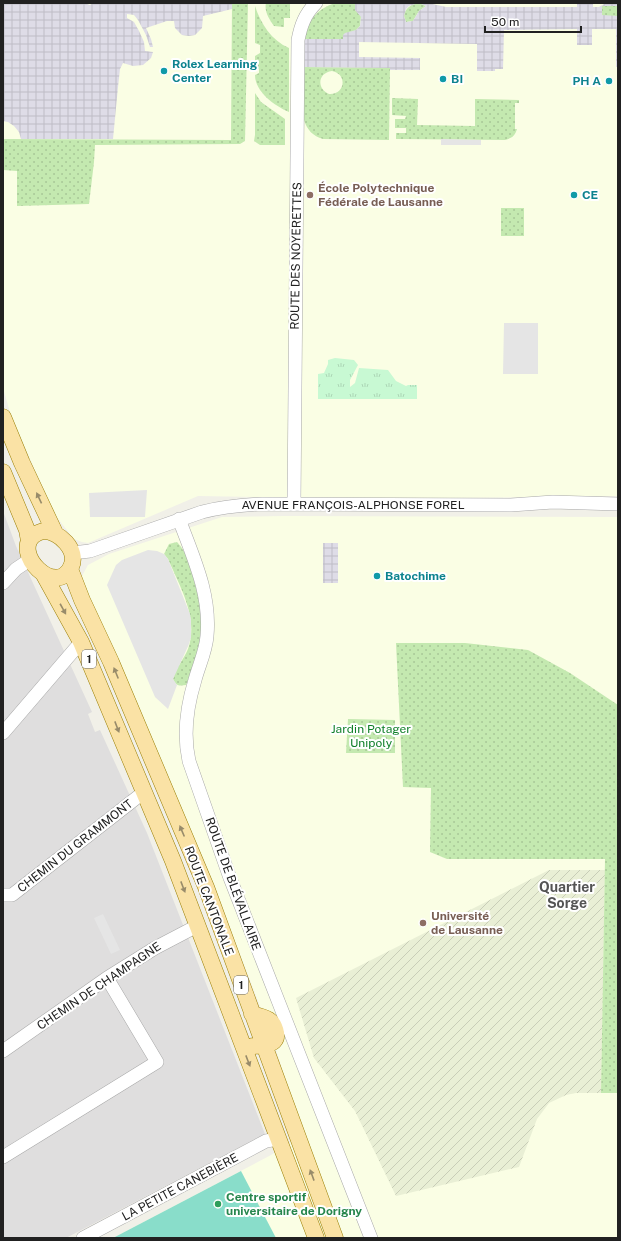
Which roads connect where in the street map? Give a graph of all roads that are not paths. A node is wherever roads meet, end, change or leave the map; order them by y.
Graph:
1 (312, 6) edge
2 (3, 417) edge
3 (3, 472) edge
4 (294, 504) junction
5 (618, 504) edge
6 (179, 519) junction
7 (55, 533) junction
8 (29, 541) junction
9 (72, 552) junction
10 (31, 559) junction
11 (70, 569) junction
12 (44, 575) junction
13 (3, 583) edge
14 (81, 642) junction
15 (3, 733) edge
16 (144, 792) junction
17 (4, 895) edge
18 (196, 926) junction
19 (107, 978) junction
20 (218, 984) junction
21 (264, 1045) junction
22 (3, 1051) edge
23 (278, 1139) junction
24 (3, 1157) edge
25 (83, 1238) edge
26 (316, 1238) edge
27 (335, 1238) edge
28 (371, 1238) edge

1 - 4 street, ROUTE DES NOYERETTES
7 -> 2 main road
3 - 8 main road
4 - 5 street, AVENUE FRANÇOIS-ALPHONSE FOREL
4 - 6 street, AVENUE FRANÇOIS-ALPHONSE FOREL
6 - 9 street, AVENUE FRANÇOIS-ALPHONSE FOREL
6 - 28 street, ROUTE DE BLÉVALLAIRE
7 - 8 main road
7 - 9 main road
8 - 10 main road
9 - 11 main road
10 - 12 main road
10 - 13 street
11 - 12 main road
21 -> 11 main road, ROUTE CANTONALE / 1
12 -> 14 main road, ROUTE CANTONALE / 1
14 - 15 street
14 -> 16 main road, ROUTE CANTONALE / 1
16 - 17 street, CHEMIN DU GRAMMONT
16 -> 18 main road, ROUTE CANTONALE / 1
18 - 19 street, CHEMIN DE CHAMPAGNE
18 - 20 main road, ROUTE CANTONALE / 1
19 - 22 street, CHEMIN DE CHAMPAGNE
19 - 24 street
20 - 21 main road
20 -> 23 main road, ROUTE CANTONALE / 1
27 -> 21 main road, ROUTE CANTONALE / 1
23 - 25 street, LA PETITE CANEBIÈRE
23 - 26 main road, ROUTE CANTONALE / 1

